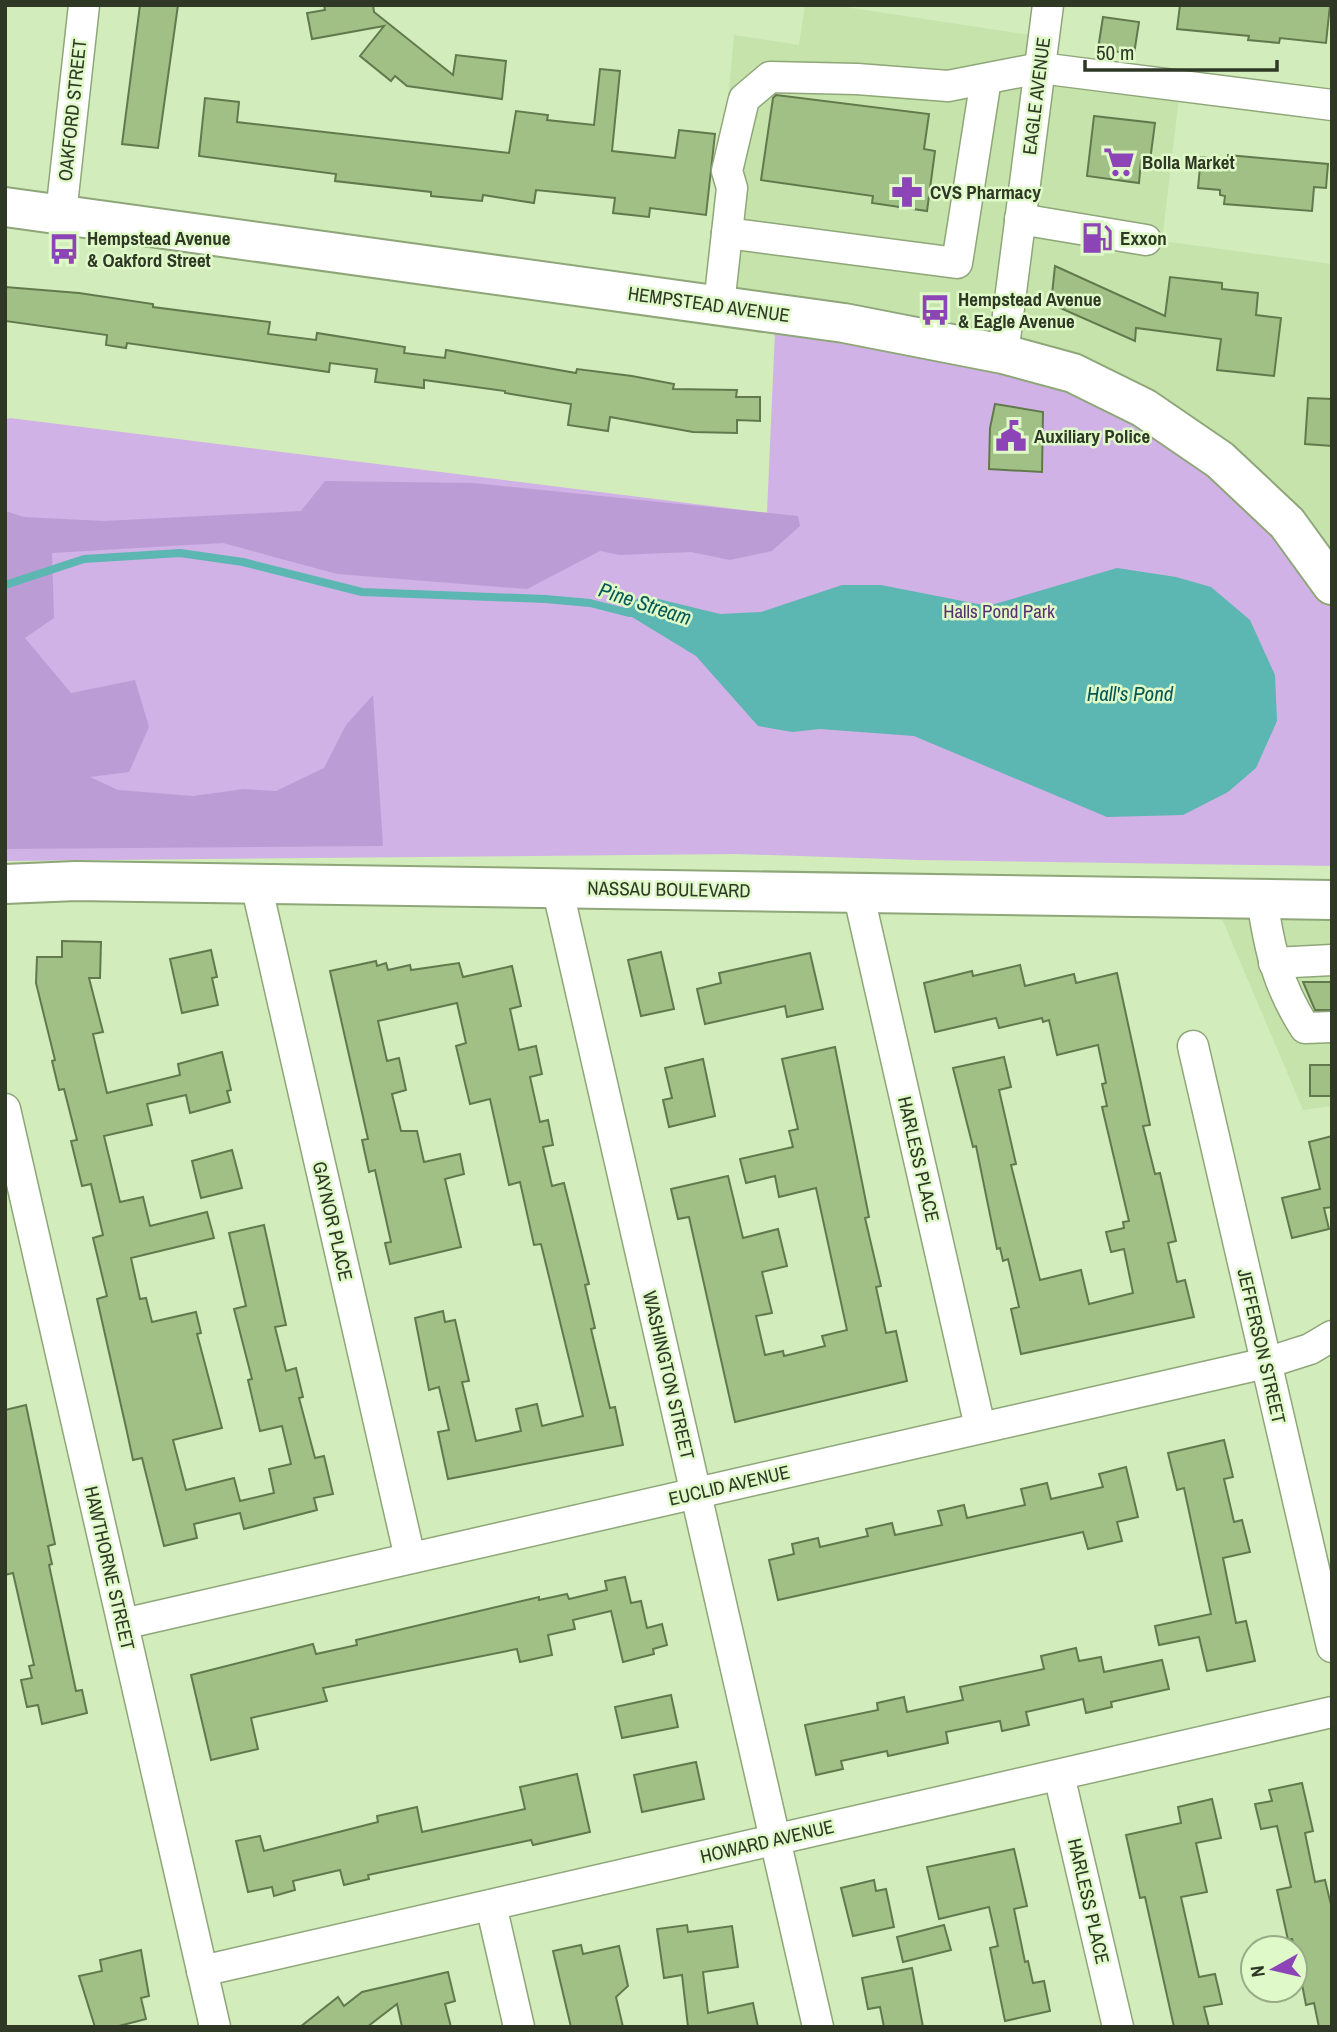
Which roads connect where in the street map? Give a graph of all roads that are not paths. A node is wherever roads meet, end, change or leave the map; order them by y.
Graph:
1 (84, 5) edge
2 (1048, 5) edge
3 (1040, 68) junction
4 (986, 79) junction
5 (1332, 105) edge
6 (5, 208) edge
7 (61, 214) junction
8 (1020, 219) junction
9 (727, 233) junction
10 (1146, 240) dead end
11 (719, 305) junction
12 (1003, 354) junction
13 (1332, 585) edge
14 (5, 884) edge
15 (256, 884) junction
16 (557, 887) junction
17 (858, 892) junction
18 (1262, 900) junction
19 (1332, 900) edge
20 (1332, 960) edge
21 (1275, 963) junction
22 (1332, 1027) edge
23 (1193, 1046) dead end
24 (5, 1109) edge
25 (1332, 1336) edge
26 (1266, 1363) junction
27 (981, 1427) junction
28 (696, 1493) junction
29 (410, 1558) junction
30 (123, 1624) junction
31 (1332, 1647) edge
32 (1332, 1712) edge
33 (1059, 1775) junction
34 (775, 1839) junction
35 (491, 1905) junction
36 (202, 1971) junction
37 (215, 2027) edge
38 (519, 2027) edge
39 (818, 2027) edge
40 (1118, 2027) edge

1 - 7 street, OAKFORD STREET
2 - 3 street, EAGLE AVENUE
3 - 4 street
3 - 5 street
3 - 8 street, EAGLE AVENUE
4 - 9 street
4 - 9 street
6 - 7 main road, HEMPSTEAD AVENUE
7 - 11 main road, HEMPSTEAD AVENUE
8 - 10 street
8 - 12 street, EAGLE AVENUE
9 - 11 street
11 - 12 main road, HEMPSTEAD AVENUE
12 - 13 main road, HEMPSTEAD AVENUE
14 - 15 main road, NASSAU BOULEVARD
15 - 16 main road, NASSAU BOULEVARD
15 - 29 street, GAYNOR PLACE
16 - 17 main road, NASSAU BOULEVARD
16 - 28 street, WASHINGTON STREET
17 - 18 main road, NASSAU BOULEVARD
17 - 27 street, HARLESS PLACE
18 - 19 main road, NASSAU BOULEVARD
18 - 21 street
20 - 21 street
21 - 22 street
23 - 26 street, JEFFERSON STREET
24 - 30 street, HAWTHORNE STREET
25 - 26 street, EUCLID AVENUE
26 - 27 street, EUCLID AVENUE
26 - 31 street, JEFFERSON STREET
27 - 28 street, EUCLID AVENUE
28 - 29 street, EUCLID AVENUE
28 - 34 street, WASHINGTON STREET
29 - 30 street, EUCLID AVENUE
30 - 36 street, HAWTHORNE STREET
32 - 33 street, HOWARD AVENUE
33 - 34 street, HOWARD AVENUE
33 - 40 street, HARLESS PLACE
34 - 35 street, HOWARD AVENUE
34 - 39 street, WASHINGTON STREET
35 - 36 street, HOWARD AVENUE
35 - 38 street
36 - 37 street, HAWTHORNE STREET

